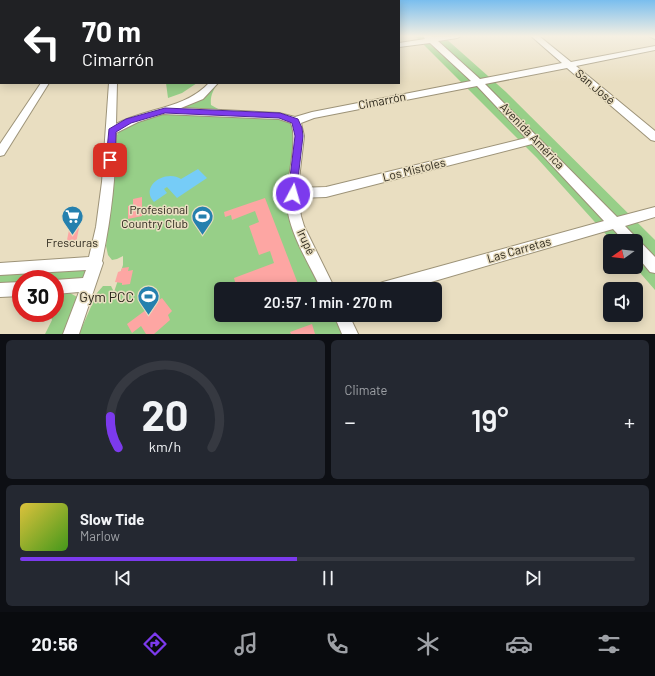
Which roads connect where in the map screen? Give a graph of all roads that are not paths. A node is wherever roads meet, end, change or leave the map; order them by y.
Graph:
1 (445, 52) edge
2 (554, 52) edge
3 (636, 52) edge
4 (569, 64) junction
5 (479, 83) junction
6 (44, 84) edge
7 (113, 84) edge
8 (213, 84) edge
9 (165, 111) junction
10 (295, 121) junction
11 (112, 131) junction
12 (655, 137) edge
13 (535, 140) junction
14 (0, 152) edge
15 (293, 194) junction
16 (655, 212) edge
17 (615, 222) junction
18 (626, 234) edge
19 (643, 253) edge
20 (96, 263) junction
21 (655, 267) edge
22 (0, 269) edge
23 (325, 282) edge
24 (407, 282) edge
25 (90, 285) junction
26 (64, 286) edge
27 (12, 289) edge
28 (0, 290) edge
29 (344, 322) edge
30 (71, 334) edge
31 (350, 334) edge

1 - 5 street, Avenida América
2 - 4 street, San José
3 - 4 street, Cimarrón
4 - 5 street, Cimarrón
4 - 12 street, San José
5 - 10 street, Cimarrón
5 - 13 street, Avenida América
6 - 14 street
7 - 11 street
8 - 9 street
9 - 10 street
9 - 11 street
10 - 15 street, Irupé
11 - 20 street
13 - 15 street, Los Mistoles
13 - 17 street, Avenida América
15 - 23 street, Irupé
16 - 17 street, Las Carretas
17 - 18 street, Avenida América
17 - 24 street, Las Carretas
19 - 21 street
20 - 22 street
20 - 25 street
25 - 26 street
25 - 30 street
27 - 28 street
29 - 31 street

